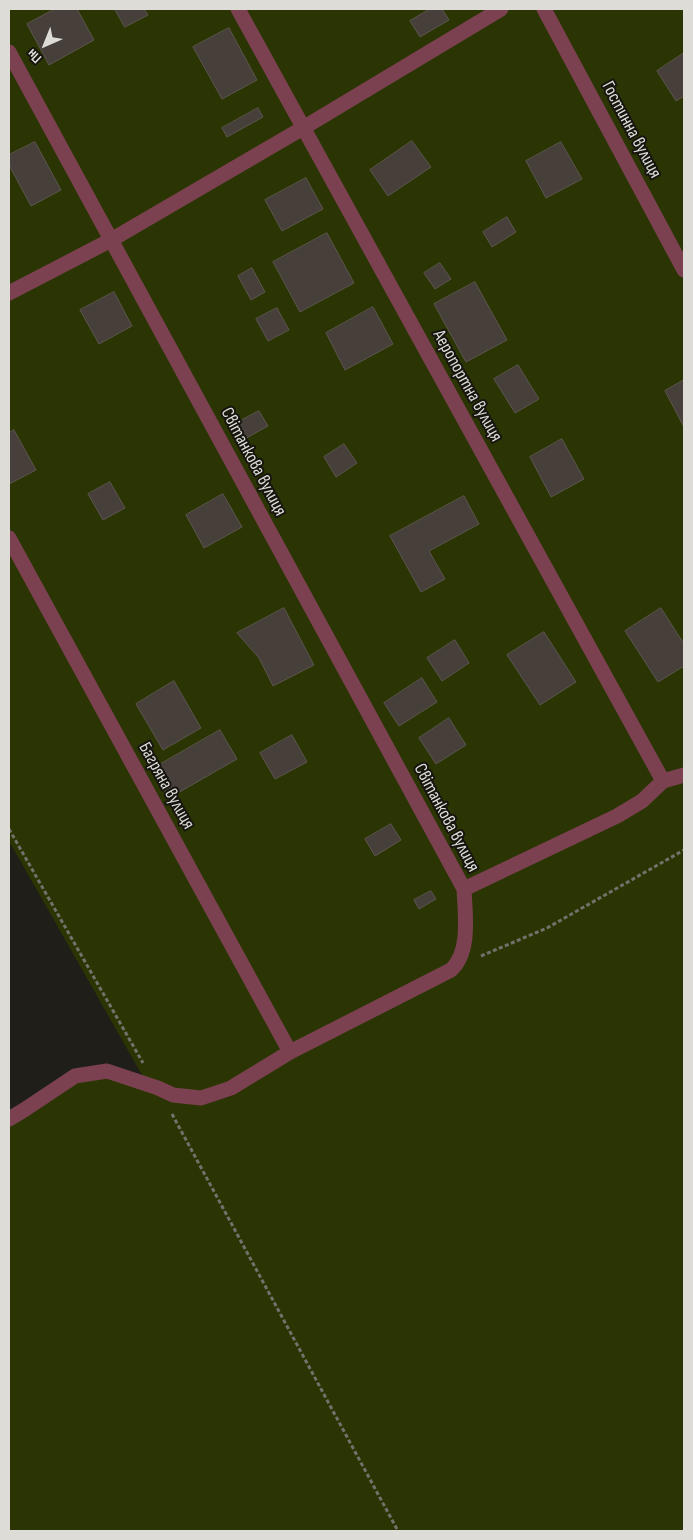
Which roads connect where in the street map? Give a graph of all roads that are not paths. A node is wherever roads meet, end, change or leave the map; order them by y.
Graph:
1 (238, 9) edge
2 (501, 9) edge
3 (544, 9) edge
4 (9, 52) edge
5 (303, 128) junction
6 (111, 240) junction
7 (684, 270) edge
8 (9, 293) edge
9 (9, 538) edge
10 (684, 775) edge
11 (663, 781) junction
12 (464, 889) junction
13 (290, 1052) junction
14 (9, 1119) edge

1 - 5 street, Аеропортна вулиця
2 - 5 street
3 - 7 street, Гостинна вулиця
4 - 6 street, Світанкова вулиця
5 - 6 street
5 - 11 street, Аеропортна вулиця
6 - 8 street
6 - 12 street, Світанкова вулиця
9 - 13 street, Багряна вулиця
10 - 11 street
11 - 12 street
12 - 13 street
13 - 14 street

